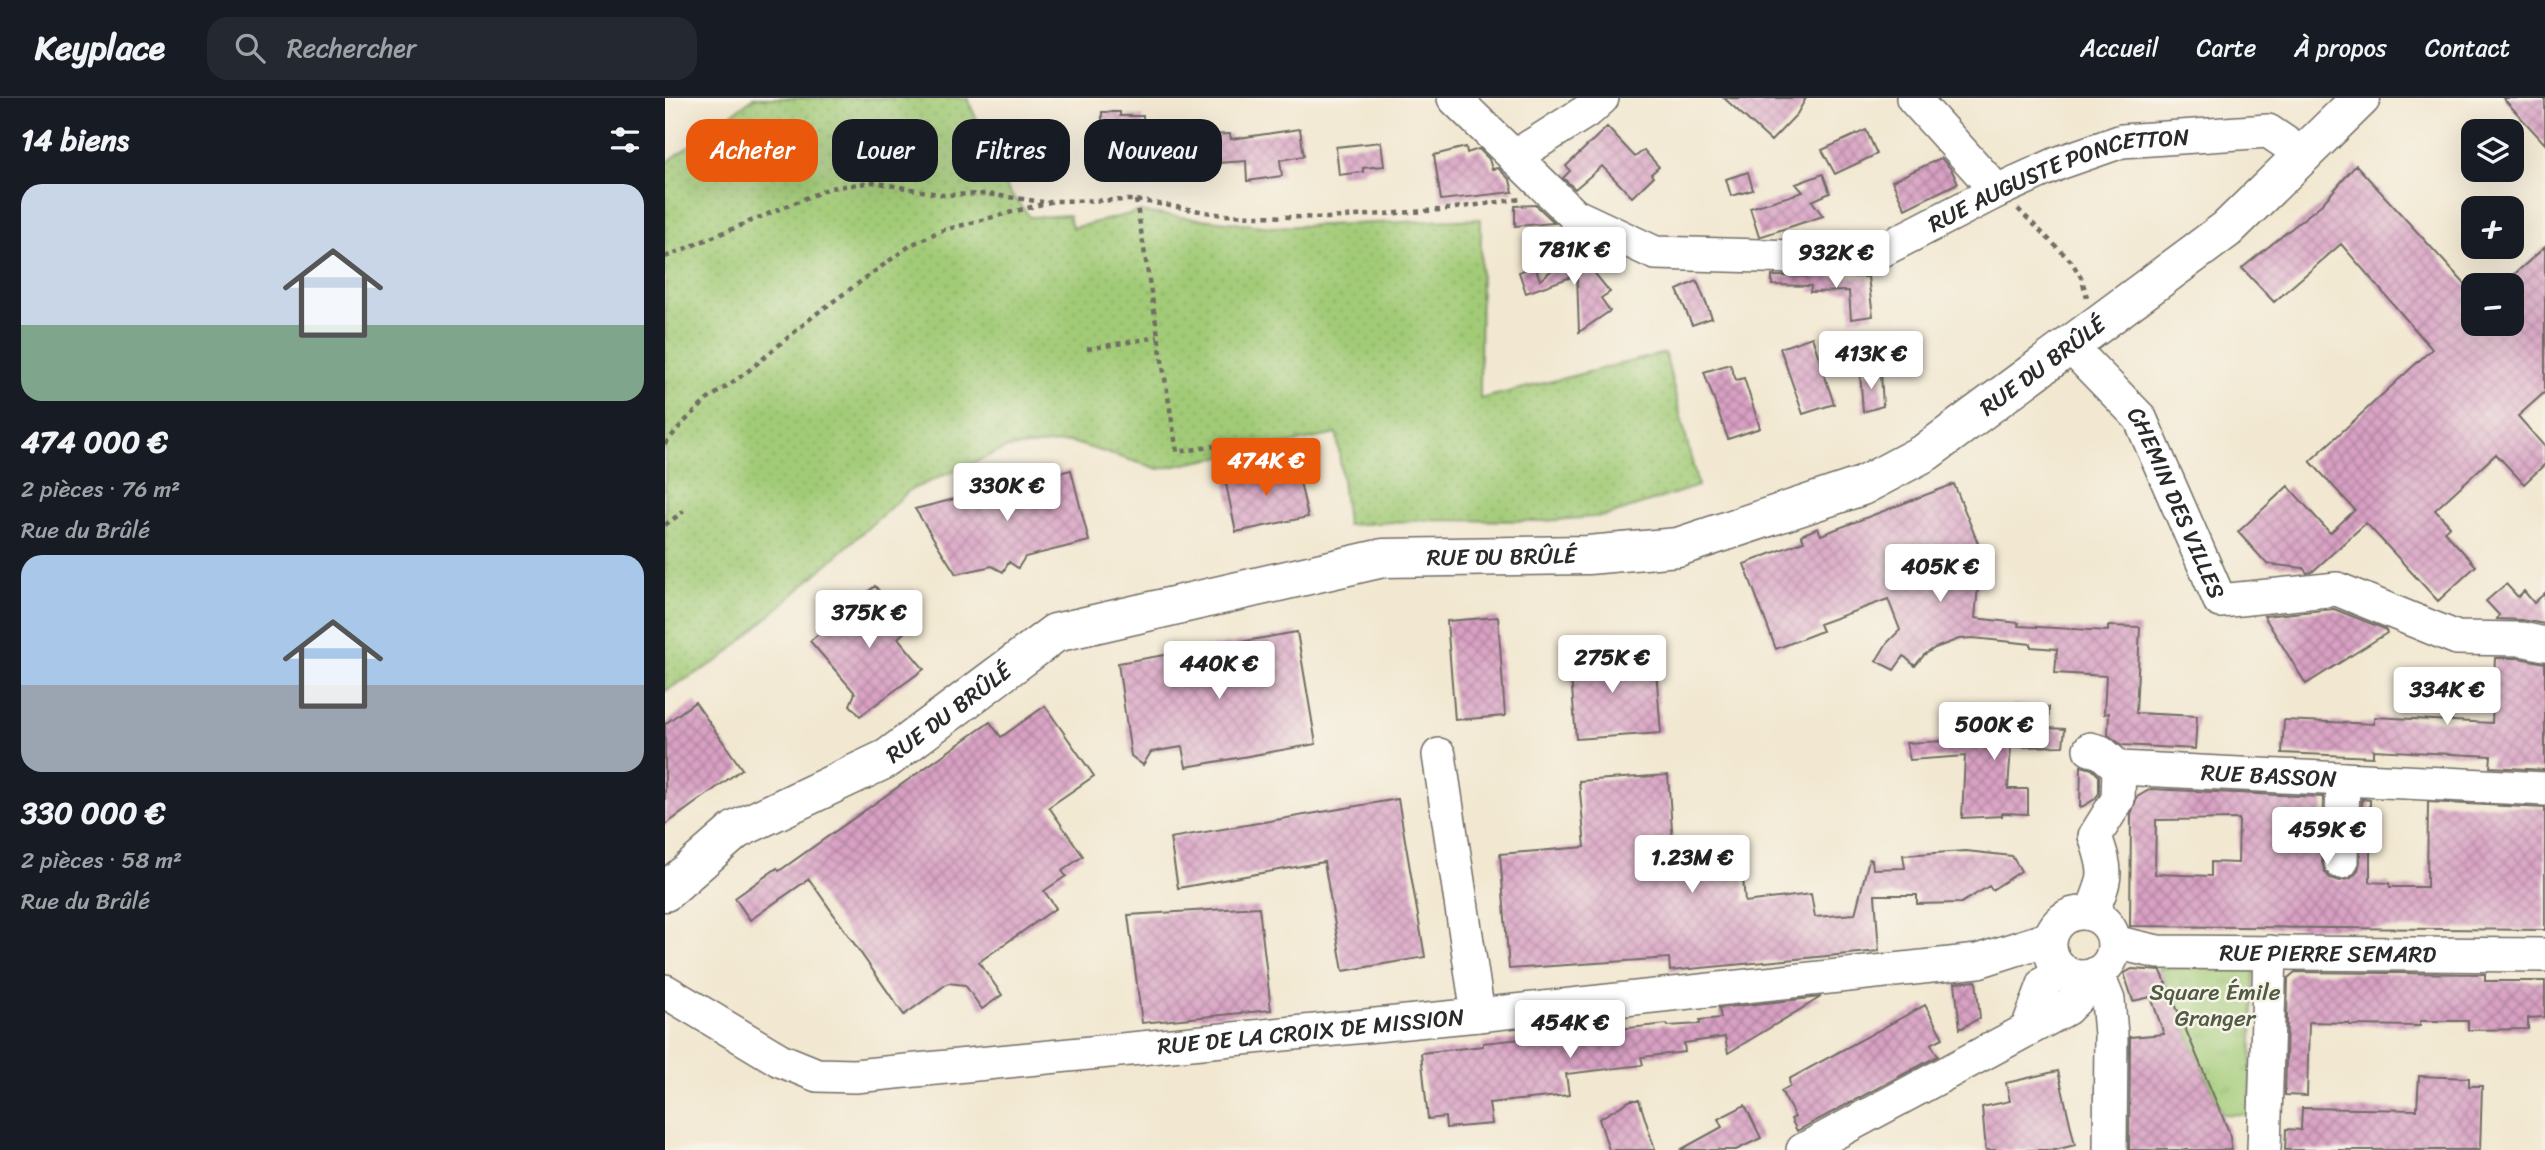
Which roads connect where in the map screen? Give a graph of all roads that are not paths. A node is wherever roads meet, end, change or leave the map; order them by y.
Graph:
1 (1454, 98) edge
2 (1602, 98) edge
3 (1913, 98) edge
4 (2361, 98) edge
5 (2305, 156) junction
6 (1514, 157) junction
7 (2005, 197) junction
8 (2071, 347) junction
9 (2545, 644) edge
10 (2089, 749) dead end
11 (1439, 755) dead end
12 (2119, 768) junction
13 (2343, 779) junction
14 (2545, 789) edge
15 (2341, 862) dead end
16 (665, 892) edge
17 (2091, 914) junction
18 (2114, 942) junction
19 (2270, 952) junction
20 (2545, 955) edge
21 (1978, 961) junction
22 (2070, 965) junction
23 (2014, 967) junction
24 (665, 990) edge
25 (2044, 1012) junction
26 (1478, 1015) junction
27 (2111, 1034) junction
28 (1803, 1150) edge
29 (2110, 1150) edge
30 (2264, 1150) edge

1 - 6 street, RUE AUGUSTE PONCETTON
2 - 6 street
3 - 7 street
4 - 5 main road
5 - 7 street, RUE AUGUSTE PONCETTON
5 - 8 main road, RUE DU BRÛLÉ
6 - 7 street, RUE AUGUSTE PONCETTON
8 - 9 street, CHEMIN DES VILLES
8 - 16 main road, RUE DU BRÛLÉ
10 - 12 street
11 - 26 street
12 - 13 street, RUE BASSON
12 - 17 street
13 - 14 street, RUE BASSON
13 - 15 street
17 - 18 street
17 - 22 street
18 - 19 street, RUE PIERRE SEMARD
18 - 22 street
19 - 20 street, RUE PIERRE SEMARD
19 - 30 street
21 - 22 street, RUE DE LA CROIX DE MISSION
21 - 23 street, RUE DE LA CROIX DE MISSION
21 - 26 street, RUE DE LA CROIX DE MISSION
22 - 23 street, RUE DE LA CROIX DE MISSION
22 - 25 street
22 - 27 street
23 - 25 street
24 - 26 street, RUE DE LA CROIX DE MISSION
25 - 27 street
25 - 28 street
27 - 29 street

